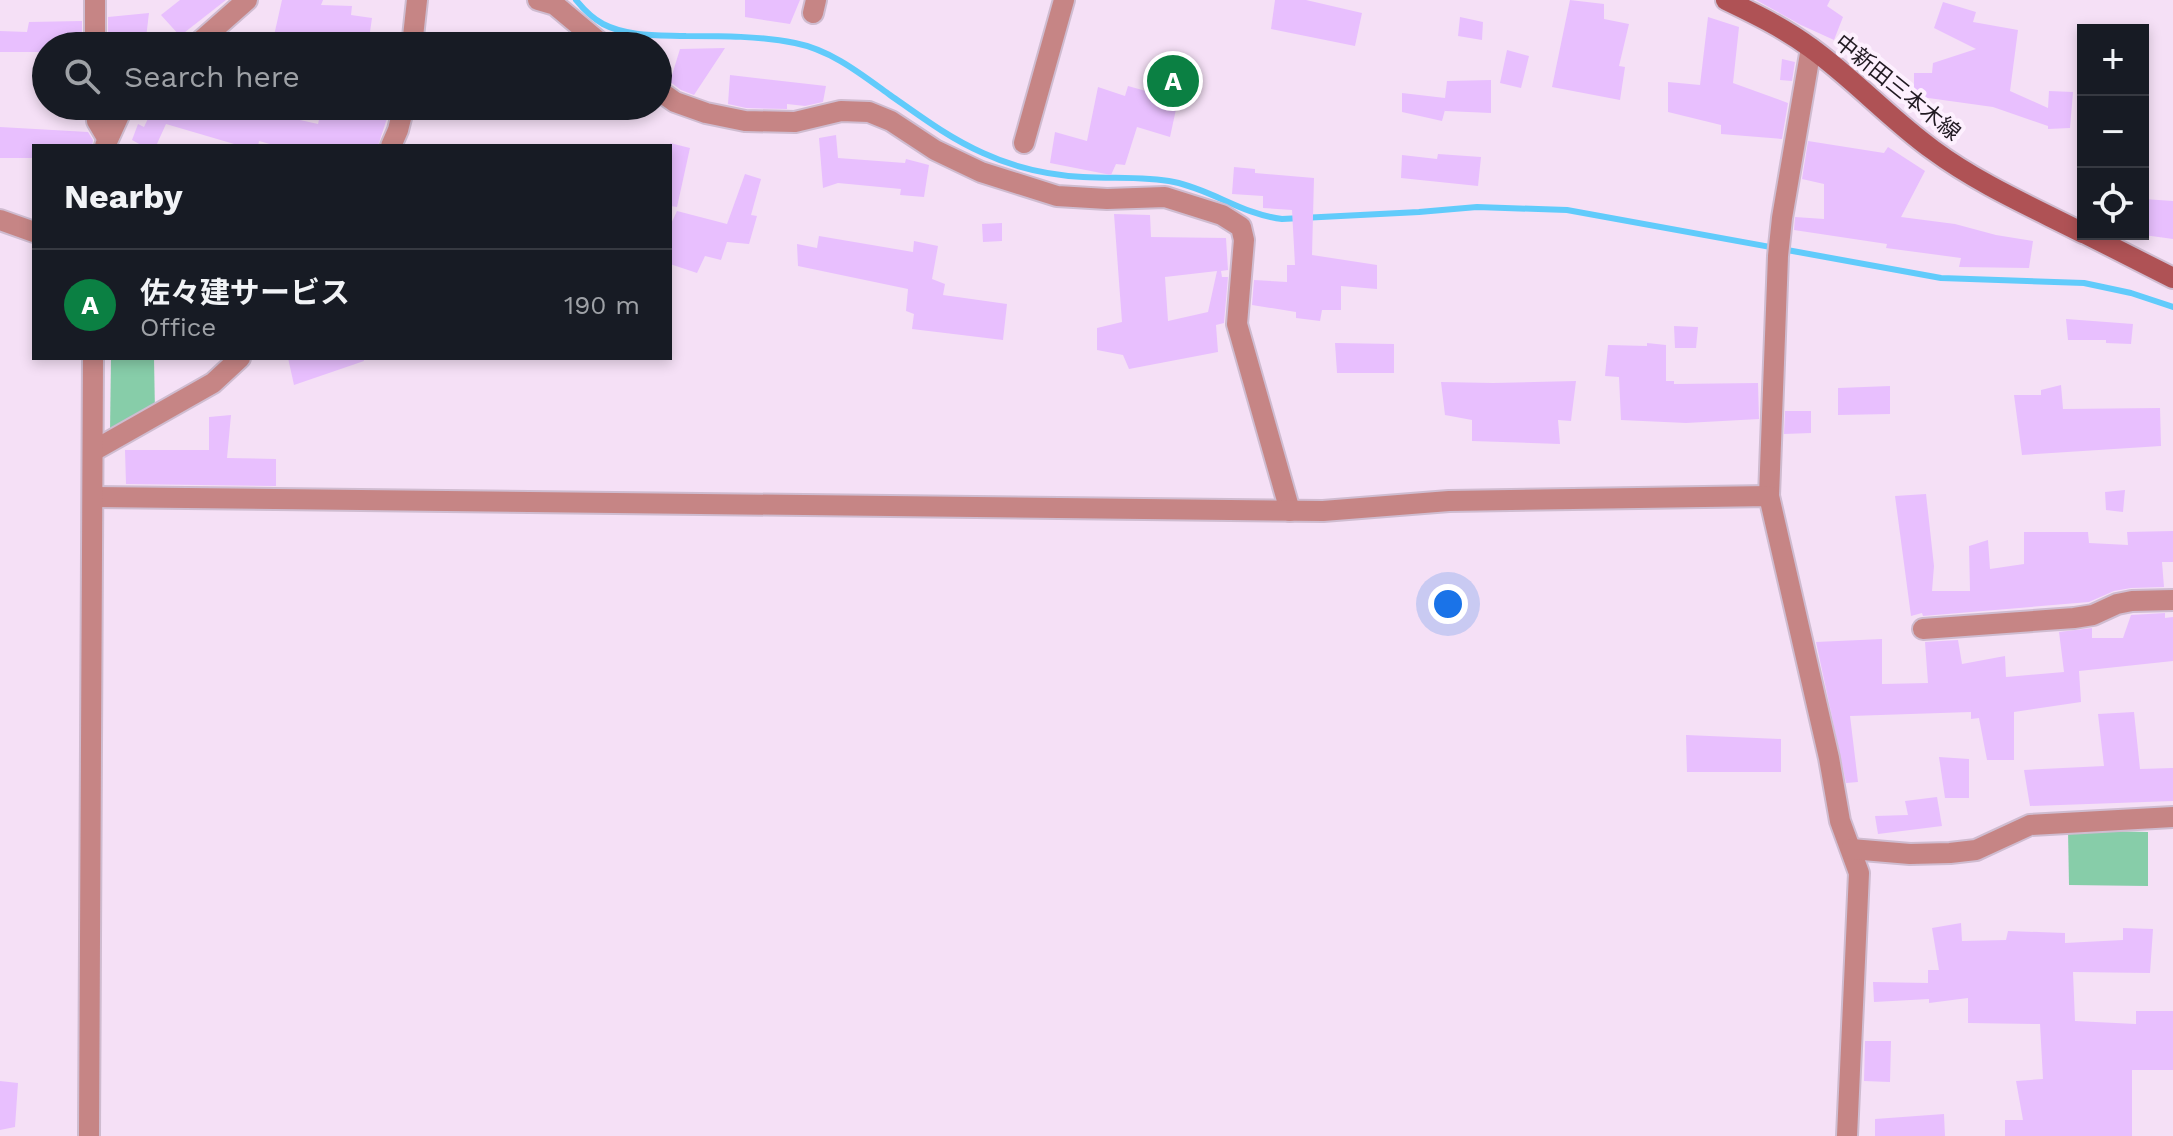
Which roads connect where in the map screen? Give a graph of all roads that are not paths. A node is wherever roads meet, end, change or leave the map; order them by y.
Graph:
1 (95, 0) edge
2 (247, 0) edge
3 (417, 0) edge
4 (538, 0) edge
5 (1064, 0) edge
6 (1737, 2) edge
7 (95, 32) edge
8 (211, 32) edge
9 (414, 32) edge
10 (587, 32) edge
11 (1811, 48) junction
12 (672, 100) edge
13 (97, 120) edge
14 (117, 120) edge
15 (400, 120) edge
16 (106, 142) edge
17 (1024, 143) dead end
18 (392, 144) edge
19 (0, 220) edge
20 (2077, 229) edge
21 (32, 231) edge
22 (2098, 240) edge
23 (2173, 278) edge
24 (93, 360) edge
25 (238, 360) edge
26 (93, 451) junction
27 (1769, 496) junction
28 (94, 497) junction
29 (1290, 511) junction
30 (2173, 600) edge
31 (1923, 629) dead end
32 (2173, 817) edge
33 (1851, 849) junction
34 (89, 1136) edge
35 (1847, 1136) edge

1 - 7 street
2 - 8 street
3 - 9 street
4 - 10 street
5 - 17 street
6 - 11 main road, 中新田三本木線
11 - 20 main road, 中新田三本木線
11 - 27 street
12 - 29 street
13 - 16 street
14 - 16 street
15 - 18 street
19 - 21 street
22 - 23 main road, 中新田三本木線
24 - 26 street
25 - 26 street
26 - 28 street
27 - 29 street
27 - 33 street
28 - 29 street
28 - 34 street
30 - 31 street
32 - 33 street
33 - 35 street

